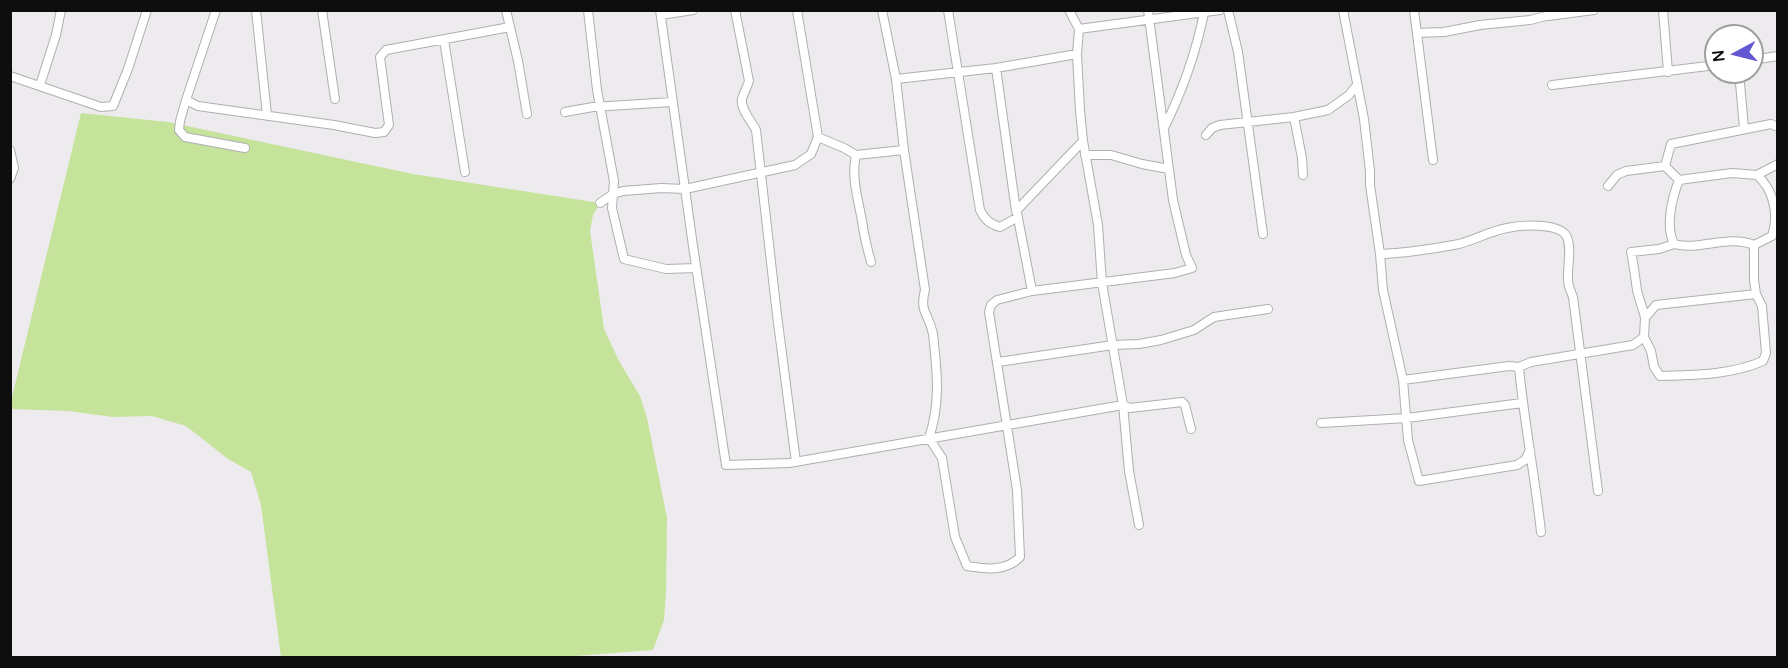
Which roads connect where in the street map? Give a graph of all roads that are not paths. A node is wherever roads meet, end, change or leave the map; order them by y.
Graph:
1 (61, 10) edge
2 (147, 10) edge
3 (216, 10) edge
4 (256, 10) edge
5 (322, 10) edge
6 (506, 10) edge
7 (588, 10) edge
8 (693, 10) edge
9 (735, 10) edge
10 (797, 10) edge
11 (882, 10) edge
12 (948, 10) edge
13 (1069, 10) edge
14 (1148, 10) edge
15 (1220, 10) edge
16 (1228, 10) edge
17 (1343, 10) edge
18 (1414, 10) edge
19 (1594, 10) edge
20 (1663, 10) edge
21 (660, 13) edge
22 (1204, 13) junction
23 (1550, 13) edge
24 (1150, 21) junction
25 (510, 27) junction
26 (1078, 29) junction
27 (1417, 33) junction
28 (444, 40) junction
29 (1077, 54) junction
30 (1704, 67) edge
31 (996, 68) junction
32 (958, 71) junction
33 (1668, 72) junction
34 (10, 76) edge
35 (897, 79) junction
36 (1739, 84) edge
37 (40, 85) junction
38 (1357, 85) junction
39 (1552, 85) dead end
40 (335, 99) dead end
41 (186, 100) junction
42 (672, 102) junction
43 (600, 107) junction
44 (565, 112) dead end
45 (527, 114) dead end
46 (267, 115) junction
47 (1294, 117) junction
48 (1248, 122) junction
49 (1778, 127) edge
50 (1744, 128) junction
51 (1164, 129) junction
52 (1206, 135) dead end
53 (818, 137) junction
54 (1083, 141) junction
55 (245, 148) dead end
56 (10, 150) edge
57 (904, 150) junction
58 (856, 155) junction
59 (1085, 155) junction
60 (1433, 160) dead end
61 (1778, 164) edge
62 (1665, 166) junction
63 (1169, 169) junction
64 (465, 172) dead end
65 (760, 173) junction
66 (1303, 175) dead end
67 (1756, 176) junction
68 (10, 179) edge
69 (1679, 180) junction
70 (1608, 186) dead end
71 (685, 189) junction
72 (613, 194) junction
73 (600, 202) dead end
74 (1017, 214) junction
75 (1263, 234) dead end
76 (1775, 236) edge
77 (1674, 244) junction
78 (1754, 245) junction
79 (1380, 254) junction
80 (871, 262) dead end
81 (696, 268) junction
82 (1102, 283) junction
83 (1032, 291) junction
84 (1756, 294) junction
85 (1268, 309) dead end
86 (1645, 318) junction
87 (1644, 337) junction
88 (1113, 345) junction
89 (1581, 354) junction
90 (998, 362) junction
91 (1519, 366) junction
92 (1403, 381) junction
93 (1522, 403) junction
94 (1123, 405) junction
95 (1407, 418) junction
96 (1321, 423) dead end
97 (1008, 424) junction
98 (1191, 429) dead end
99 (929, 438) junction
100 (1530, 450) junction
101 (796, 462) junction
102 (1598, 491) dead end
103 (1139, 525) dead end
104 (1541, 532) dead end

1 - 37 street
2 - 37 street
3 - 41 street
4 - 46 street
5 - 40 street
6 - 25 street
7 - 43 street
8 - 21 street
9 - 65 street
10 - 53 street
11 - 35 street
12 - 32 street
13 - 26 street
14 - 24 street
15 - 22 street
16 - 48 street
17 - 38 street
18 - 27 street
19 - 23 street
20 - 33 street
21 - 42 street
22 - 24 street
22 - 51 street
23 - 27 street
24 - 26 street
24 - 51 street
25 - 28 street
25 - 45 street
26 - 29 street
27 - 60 street
28 - 46 street
28 - 64 street
29 - 31 street
29 - 54 street
30 - 33 street
31 - 32 street
31 - 74 street
32 - 35 street
32 - 74 street
33 - 39 street
34 - 37 street
35 - 57 street
36 - 50 street
38 - 47 street
38 - 79 street
41 - 46 street
41 - 55 street
42 - 43 street
42 - 71 street
43 - 44 street
43 - 72 street
47 - 48 street
47 - 66 street
48 - 52 street
48 - 75 street
49 - 50 street
50 - 62 street
51 - 63 street
53 - 58 street
53 - 65 street
54 - 59 street
54 - 74 street
56 - 68 street
57 - 58 street
57 - 99 street
58 - 80 street
59 - 63 street
59 - 82 street
61 - 67 street
62 - 69 street
62 - 70 street
63 - 82 street
65 - 71 street
65 - 101 street
67 - 69 street
67 - 76 street
69 - 77 street
71 - 72 street
71 - 81 street
72 - 73 street
72 - 81 street
74 - 83 street
76 - 78 street
77 - 78 street
77 - 86 street
78 - 84 street
79 - 89 street
79 - 92 street
81 - 101 street
82 - 83 street
82 - 88 street
83 - 90 street
84 - 86 street
84 - 87 street
85 - 88 street
86 - 87 street
87 - 89 street
88 - 90 street
88 - 94 street
89 - 91 street
89 - 102 street
90 - 97 street
91 - 92 street
91 - 93 street
92 - 95 street
93 - 95 street
93 - 100 street
94 - 97 street
94 - 98 street
94 - 103 street
95 - 96 street
95 - 100 street
97 - 99 street
97 - 99 street
99 - 101 street
100 - 104 street

